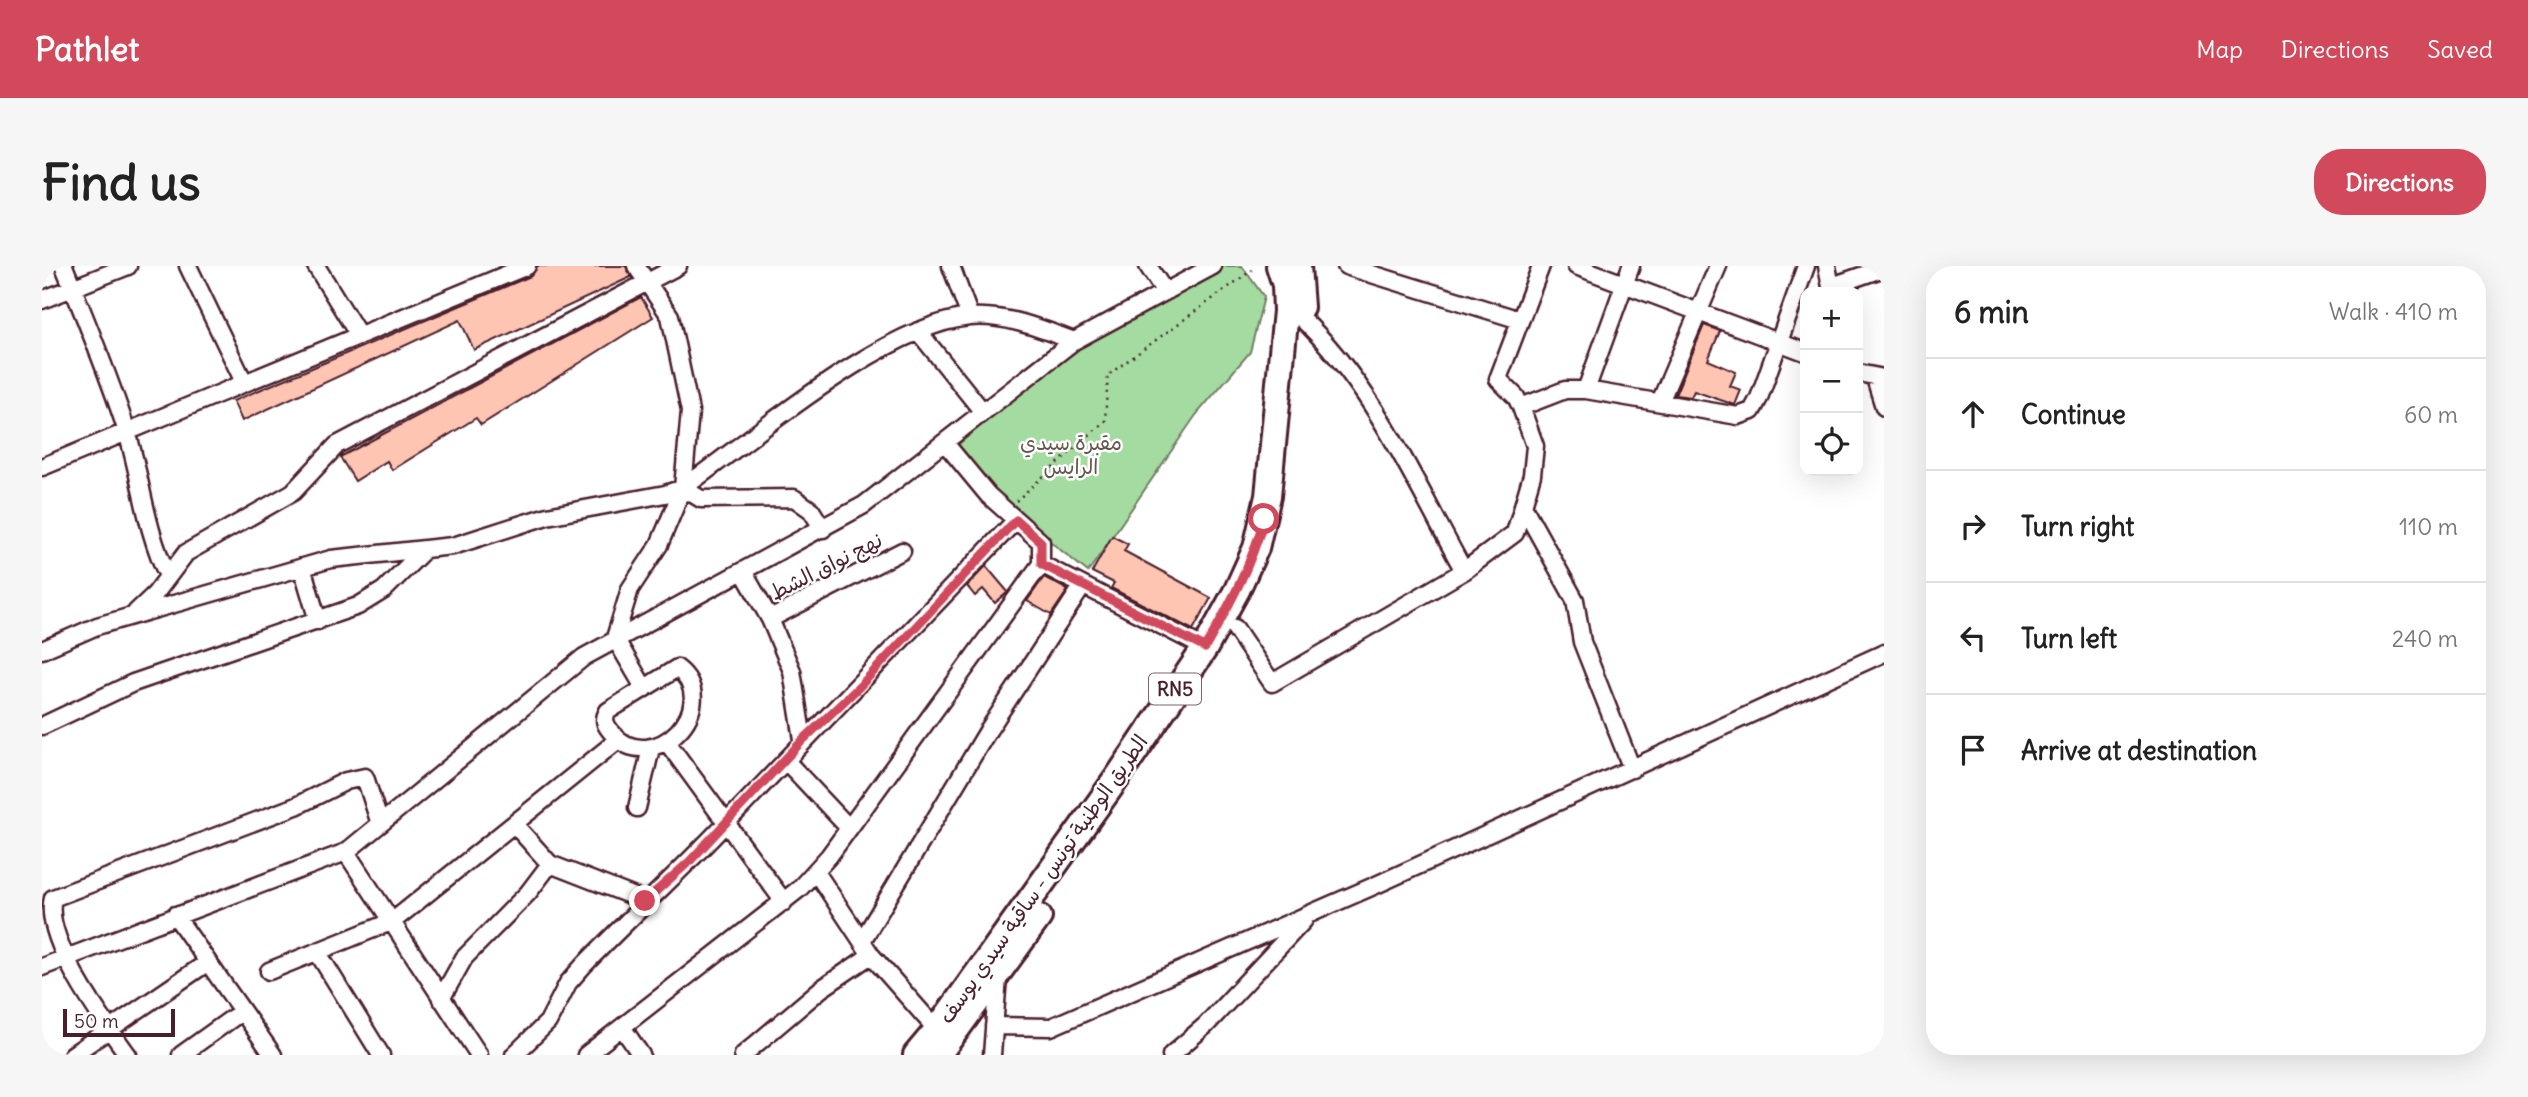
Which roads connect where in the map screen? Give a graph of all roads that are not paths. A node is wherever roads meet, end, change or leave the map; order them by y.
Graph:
1 (64, 266) edge
2 (128, 266) edge
3 (188, 266) edge
4 (316, 266) edge
5 (527, 266) edge
6 (636, 266) edge
7 (678, 266) edge
8 (951, 266) edge
9 (1147, 266) edge
10 (1213, 266) edge
11 (1279, 266) edge
12 (1298, 266) edge
13 (1346, 266) edge
14 (1541, 266) edge
15 (1577, 266) edge
16 (1631, 266) edge
17 (1718, 266) edge
18 (1806, 266) edge
19 (1827, 266) edge
20 (1884, 268) edge
21 (646, 281) junction
22 (1624, 284) junction
23 (1832, 287) edge
24 (1837, 287) edge
25 (74, 289) junction
26 (1165, 292) junction
27 (42, 300) edge
28 (1699, 311) junction
29 (970, 317) junction
30 (1300, 317) junction
31 (1520, 320) junction
32 (918, 331) junction
33 (358, 334) junction
34 (1074, 341) junction
35 (1779, 341) junction
36 (1800, 350) edge
37 (1880, 378) edge
38 (244, 382) junction
39 (1586, 390) junction
40 (1660, 402) junction
41 (1521, 407) junction
42 (1884, 407) edge
43 (983, 412) junction
44 (126, 431) junction
45 (944, 443) junction
46 (42, 467) edge
47 (682, 488) junction
48 (1523, 506) junction
49 (1016, 520) junction
50 (823, 529) junction
51 (902, 551) dead end
52 (422, 552) junction
53 (1041, 564) junction
54 (302, 567) junction
55 (1464, 571) junction
56 (744, 573) junction
57 (168, 576) junction
58 (1082, 587) junction
59 (132, 616) junction
60 (770, 619) junction
61 (318, 621) junction
62 (1235, 628) junction
63 (615, 638) junction
64 (1205, 648) junction
65 (42, 650) edge
66 (1884, 653) edge
67 (643, 686) junction
68 (42, 726) edge
69 (618, 740) junction
70 (803, 740) junction
71 (667, 742) junction
72 (651, 748) junction
73 (786, 761) junction
74 (1632, 769) junction
75 (637, 808) dead end
76 (726, 823) junction
77 (380, 824) junction
78 (514, 824) junction
79 (849, 828) junction
80 (346, 852) junction
81 (550, 863) junction
82 (816, 872) junction
83 (645, 901) junction
84 (784, 902) junction
85 (46, 906) edge
86 (1309, 914) junction
87 (175, 915) junction
88 (393, 921) junction
89 (866, 948) junction
90 (318, 953) junction
91 (64, 958) junction
92 (208, 962) junction
93 (42, 967) edge
94 (269, 971) dead end
95 (999, 974) junction
96 (441, 999) junction
97 (241, 1012) junction
98 (995, 1026) junction
99 (622, 1027) junction
100 (110, 1030) junction
101 (937, 1030) junction
102 (72, 1055) edge
103 (128, 1055) edge
104 (181, 1055) edge
105 (273, 1055) edge
106 (382, 1055) edge
107 (479, 1055) edge
108 (514, 1055) edge
109 (586, 1055) edge
110 (641, 1055) edge
111 (743, 1055) edge
112 (916, 1055) edge
113 (939, 1055) edge
114 (992, 1055) edge
115 (1171, 1055) edge

1 - 25 street
2 - 25 street
3 - 38 street
4 - 33 street
5 - 33 street
6 - 21 street
7 - 21 street
8 - 29 street
9 - 26 street
10 - 26 street
11 - 64 main road, الطريق الوطنية تونس - ساقية سيدي يوسف / RN5
12 - 30 main road, الطريق الوطنية تونس - ساقية سيدي يوسف / RN5
13 - 31 street
14 - 31 street
15 - 22 street
16 - 22 street
17 - 28 street
18 - 35 street
19 - 23 street
20 - 24 street
21 - 47 street
21 - 57 street
22 - 28 street
22 - 39 street
25 - 27 street
25 - 44 street
26 - 34 street
28 - 35 street
28 - 40 street
29 - 32 street
29 - 34 street
30 - 55 street
30 - 62 main road, الطريق الوطنية تونس - ساقية سيدي يوسف / RN5
31 - 41 street
32 - 43 street
32 - 47 street
33 - 38 street
34 - 43 street
35 - 36 street
35 - 40 street
37 - 42 street
38 - 44 street
39 - 40 street
39 - 41 street
41 - 48 street
43 - 45 street
44 - 46 street
44 - 57 street
45 - 49 street
45 - 50 street
47 - 50 street
47 - 52 street
47 - 63 street
48 - 55 street
48 - 74 street
49 - 53 street
49 - 70 street
50 - 56 street
51 - 60 street, نهج نواق الشط
52 - 54 street
52 - 61 street
53 - 58 street
53 - 79 street
54 - 59 street
54 - 61 street
55 - 62 street
56 - 60 street
56 - 63 street
57 - 59 street
58 - 64 street
58 - 89 street
59 - 65 street
60 - 70 street
61 - 68 street
62 - 95 main road, الطريق الوطنية تونس - ساقية سيدي يوسف / RN5
63 - 67 street
63 - 77 street
64 - 101 main road, الطريق الوطنية تونس - ساقية سيدي يوسف / RN5
66 - 74 street
67 - 69 street
67 - 71 street
69 - 72 street
69 - 78 street
70 - 73 street
71 - 72 street
71 - 76 street
72 - 75 street
73 - 76 street
73 - 79 street
74 - 86 street
76 - 83 street
76 - 84 street
77 - 80 street
77 - 85 street
78 - 81 street
78 - 88 street
79 - 82 street
80 - 87 street
80 - 88 street
81 - 83 street
81 - 96 street
82 - 84 street
82 - 89 street
83 - 108 street
84 - 99 street
85 - 91 street
86 - 98 street
86 - 115 street
87 - 91 street
87 - 92 street
88 - 90 street
88 - 96 street
89 - 101 street
89 - 111 street
90 - 94 street
90 - 106 street
91 - 93 street
91 - 100 street
92 - 97 street
92 - 100 street
95 - 98 street
95 - 113 main road, الطريق الوطنية تونس - ساقية سيدي يوسف / RN5
96 - 107 street
97 - 104 street
97 - 105 street
98 - 114 street
99 - 109 street
99 - 110 street
100 - 102 street
100 - 103 street
101 - 112 main road, الطريق الوطنية تونس - ساقية سيدي يوسف / RN5

